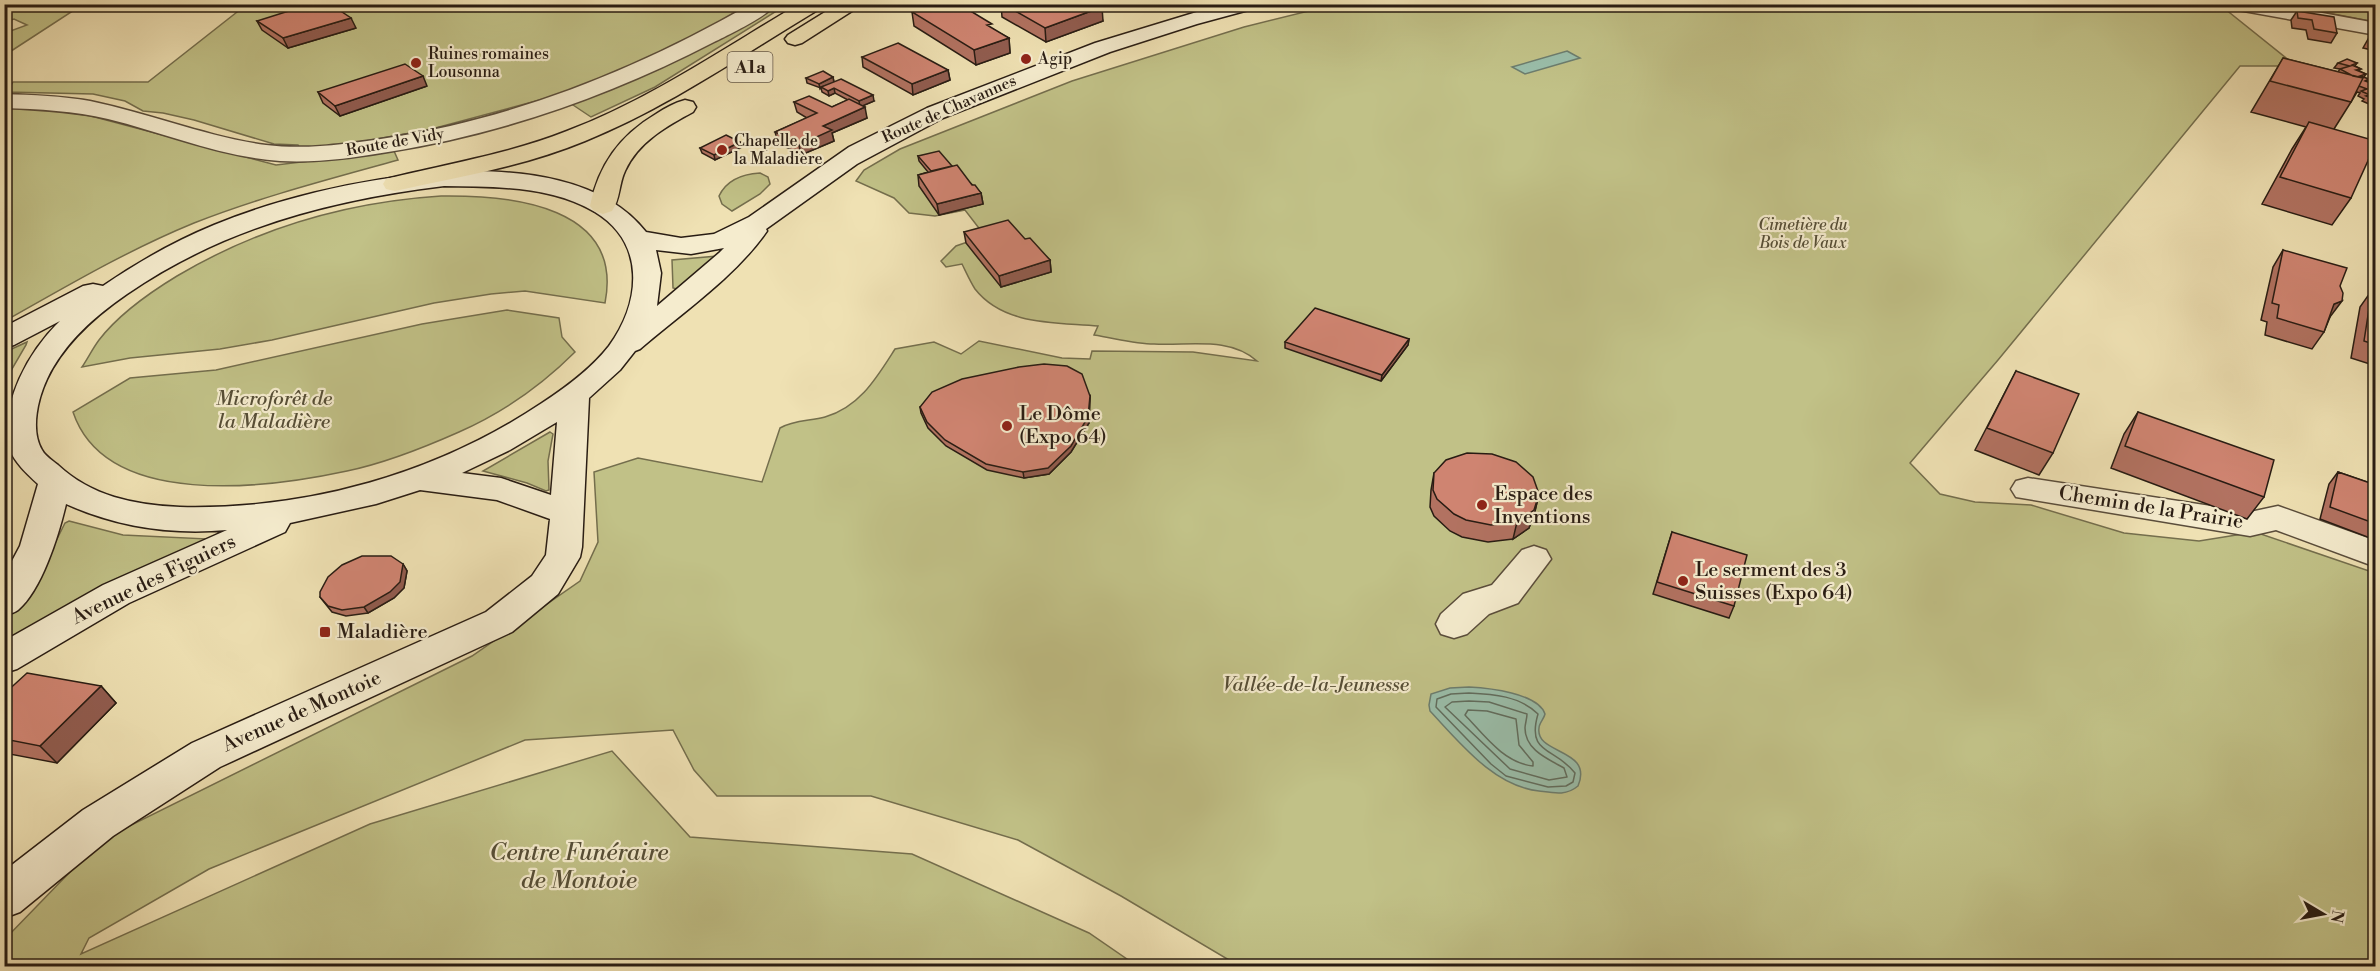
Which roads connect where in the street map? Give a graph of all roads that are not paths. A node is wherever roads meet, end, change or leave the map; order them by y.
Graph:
1 (766, 4) edge
2 (814, 4) edge
3 (853, 4) edge
4 (1249, 4) edge
5 (2238, 4) edge
6 (2376, 29) edge
7 (772, 53) dead end
8 (699, 99) dead end
9 (4, 102) edge
10 (394, 184) junction
11 (603, 206) junction
12 (769, 216) junction
13 (639, 238) junction
14 (171, 255) junction
15 (4, 339) edge
16 (619, 352) junction
17 (574, 395) junction
18 (13, 435) edge
19 (416, 479) junction
20 (54, 484) junction
21 (2028, 489) dead end
22 (308, 509) junction
23 (567, 513) junction
24 (2376, 555) edge
25 (1534, 559) dead end
26 (4, 602) edge
27 (1454, 624) dead end
28 (4, 659) edge
29 (4, 898) edge

1 - 9 main road, Route de Vidy
2 - 10 highway, A1a
3 - 7 highway, A1a
4 - 12 main road, Route de Chavannes
5 - 6 main road
8 - 11 highway
10 - 11 main road
10 - 14 main road
11 - 13 main road
12 - 13 main road, Route de Chavannes
12 - 16 main road, Route de Chavannes
13 - 16 main road
14 - 15 main road
14 - 18 main road
16 - 17 main road
17 - 19 main road
17 - 23 main road, Avenue de Montoie
18 - 20 main road
19 - 22 main road
19 - 23 main road
20 - 22 main road
20 - 26 main road
21 - 24 main road, Chemin de la Prairie
22 - 28 main road, Avenue des Figuiers
23 - 29 main road, Avenue de Montoie
25 - 27 main road

